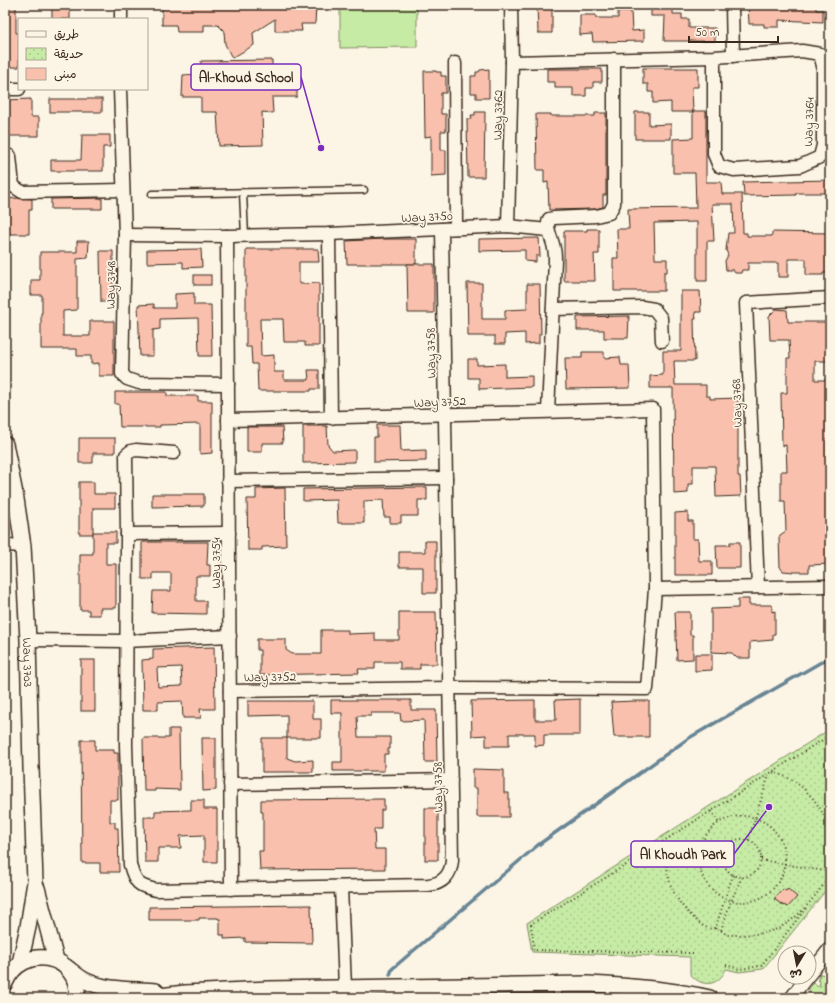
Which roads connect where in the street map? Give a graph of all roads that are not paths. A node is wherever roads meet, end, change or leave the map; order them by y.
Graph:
1 (120, 5) edge
2 (511, 5) edge
3 (732, 5) edge
4 (120, 18) edge
5 (733, 56) junction
6 (714, 57) junction
7 (614, 58) junction
8 (512, 62) junction
9 (454, 63) dead end
10 (5, 89) edge
11 (18, 89) edge
12 (120, 90) edge
13 (10, 156) dead end
14 (123, 190) junction
15 (364, 190) dead end
16 (243, 193) junction
17 (152, 194) dead end
18 (508, 226) junction
19 (456, 228) junction
20 (442, 229) junction
21 (548, 230) junction
22 (329, 234) junction
23 (125, 235) junction
24 (227, 236) junction
25 (245, 236) junction
26 (830, 298) edge
27 (553, 309) junction
28 (662, 341) dead end
29 (228, 384) junction
30 (548, 411) junction
31 (446, 415) junction
32 (330, 418) junction
33 (228, 420) junction
34 (5, 444) edge
35 (174, 453) dead end
36 (446, 478) junction
37 (228, 481) junction
38 (127, 534) junction
39 (229, 534) junction
40 (5, 545) edge
41 (23, 546) junction
42 (830, 586) edge
43 (758, 587) junction
44 (655, 590) junction
45 (230, 636) junction
46 (28, 640) junction
47 (126, 641) junction
48 (450, 688) junction
49 (230, 691) junction
50 (451, 780) junction
51 (230, 784) junction
52 (35, 882) junction
53 (341, 887) junction
54 (231, 889) junction
55 (830, 948) edge
56 (61, 964) junction
57 (817, 964) edge
58 (10, 973) edge
59 (801, 985) edge
60 (345, 988) junction
61 (557, 991) edge
62 (415, 992) edge
63 (185, 993) junction
64 (77, 998) edge
65 (143, 998) edge
66 (710, 998) edge
67 (791, 998) edge

1 - 4 street
2 - 8 street, Way 3762
3 - 5 street
5 - 6 street, Way 3764
5 - 6 street, Way 3764
6 - 7 street, Way 3764
7 - 8 street, Way 3764
7 - 21 street
8 - 18 street, Way 3762
9 - 19 street
10 - 11 street
12 - 14 street, Way 3748
13 - 14 street
14 - 23 street, Way 3748
15 - 16 lane
16 - 17 lane
16 - 25 lane
18 - 19 street, Way 3750
18 - 21 street, Way 3750
19 - 20 street, Way 3750
20 - 22 street, Way 3750
20 - 31 street, Way 3758
21 - 27 street
22 - 25 street, Way 3750
22 - 32 street
23 - 24 street, Way 3750
23 - 29 street, Way 3748
24 - 25 street, Way 3750
24 - 29 street, Way 3754
26 - 43 street, Way 3768
27 - 28 street
27 - 30 street
29 - 33 street, Way 3754
30 - 31 street, Way 3752
30 - 44 street, Way 3752
31 - 32 street, Way 3752
31 - 36 street, Way 3758
32 - 33 street, Way 3752
33 - 37 street, Way 3754
34 - 41 street, Way 3703
35 - 38 street, Way 3758
36 - 37 street
36 - 48 street, Way 3758
37 - 39 street, Way 3754
38 - 39 street
38 - 47 street, Way 3758
39 - 45 street, Way 3754
40 - 41 street
41 - 46 street, Way 3703
42 - 43 street
43 - 44 street
44 - 48 street, Way 3752
45 - 47 street
45 - 49 street, Way 3754
46 - 47 street
46 - 52 street, Way 3703
47 - 54 street, Way 3758
48 - 49 street, Way 3752
48 - 50 street, Way 3758
49 - 51 street, Way 3754
50 - 51 street
50 - 53 street, Way 3758
51 - 54 street, Way 3754
52 - 56 street, Way 3703
52 - 58 street, Way 3703
53 - 54 street, Way 3758
53 - 60 street
55 - 57 street
56 - 58 street
56 - 63 street
56 - 64 street, Way 3703
59 - 67 street
60 - 62 street
60 - 63 street
61 - 62 street
61 - 66 street
63 - 65 street

